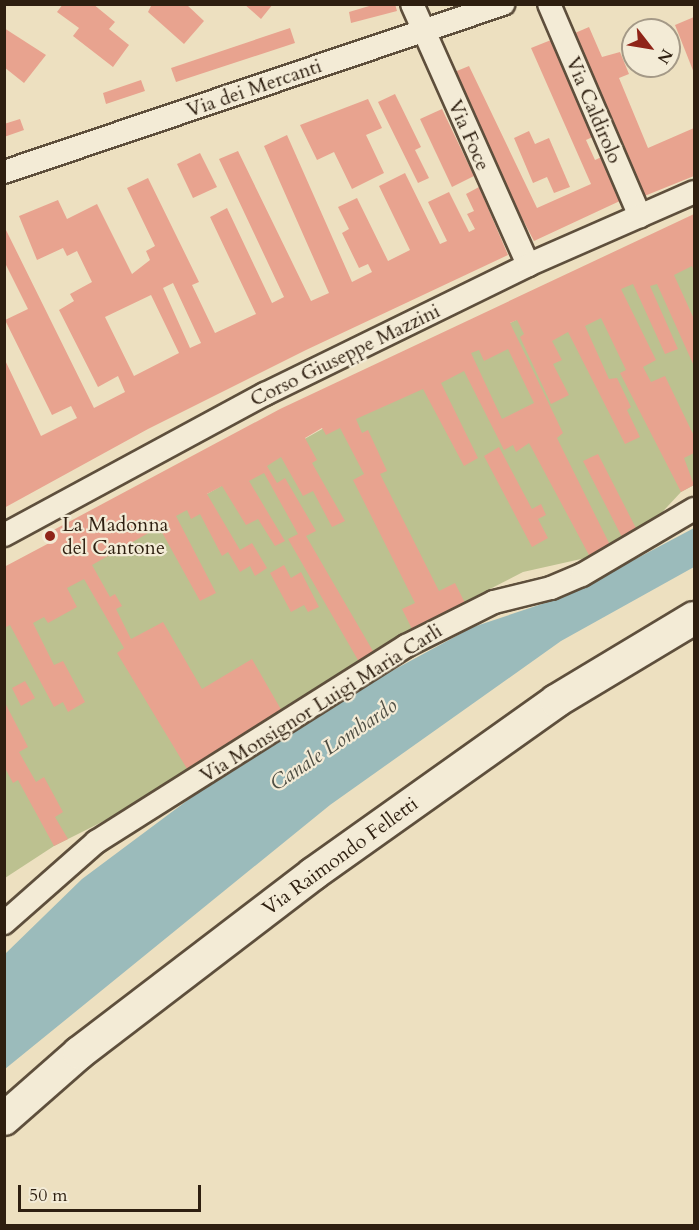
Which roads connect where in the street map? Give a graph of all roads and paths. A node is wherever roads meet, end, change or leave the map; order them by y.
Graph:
1 (412, 4) edge
2 (503, 4) edge
3 (549, 4) edge
4 (423, 34) junction
5 (4, 172) edge
6 (694, 192) edge
7 (640, 216) junction
8 (528, 265) junction
9 (694, 509) edge
10 (4, 536) edge
11 (694, 618) edge
12 (4, 923) edge
13 (4, 1119) edge

1 - 4 street, Via Foce
2 - 4 street, Via dei Mercanti
3 - 7 street, Via Caldirolo
4 - 5 street, Via dei Mercanti
4 - 8 street, Via Foce
6 - 7 street, Corso Giuseppe Mazzini
7 - 8 street, Corso Giuseppe Mazzini
8 - 10 street, Corso Giuseppe Mazzini
9 - 12 street, Via Monsignor Luigi Maria Carli
11 - 13 main road, Via Raimondo Felletti

